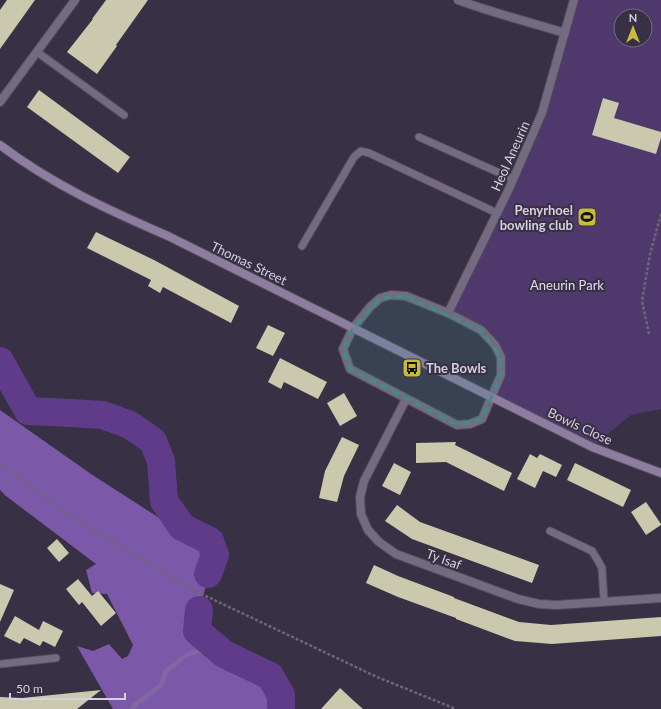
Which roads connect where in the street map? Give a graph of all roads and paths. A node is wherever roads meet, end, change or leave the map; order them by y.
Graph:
1 (75, 0) edge
2 (458, 0) edge
3 (574, 0) edge
4 (565, 33) junction
5 (37, 52) junction
6 (0, 102) edge
7 (124, 115) dead end
8 (419, 137) dead end
9 (0, 145) edge
10 (513, 179) junction
11 (497, 213) junction
12 (661, 214) edge
13 (302, 246) dead end
14 (448, 313) junction
15 (353, 328) junction
16 (649, 334) dead end
17 (492, 397) junction
18 (406, 399) junction
19 (0, 463) edge
20 (661, 473) edge
21 (550, 531) dead end
22 (661, 598) edge
23 (604, 602) junction
24 (56, 658) dead end
25 (0, 664) edge
26 (456, 709) edge

1 - 5 street
2 - 4 street
3 - 4 street, Heol Aneurin
4 - 10 street, Heol Aneurin
5 - 6 street
5 - 7 lane
8 - 10 lane
9 - 15 main road, Thomas Street
10 - 11 street, Heol Aneurin
11 - 13 lane
11 - 14 street, Heol Aneurin
12 - 16 path
14 - 15 street
14 - 17 street
15 - 17 main road, Thomas Street
15 - 18 street
17 - 18 street
17 - 20 main road, Bowls Close
18 - 23 street, Ty Isaf
19 - 26 path
21 - 23 lane
22 - 23 street, Ty Isaf
24 - 25 lane

